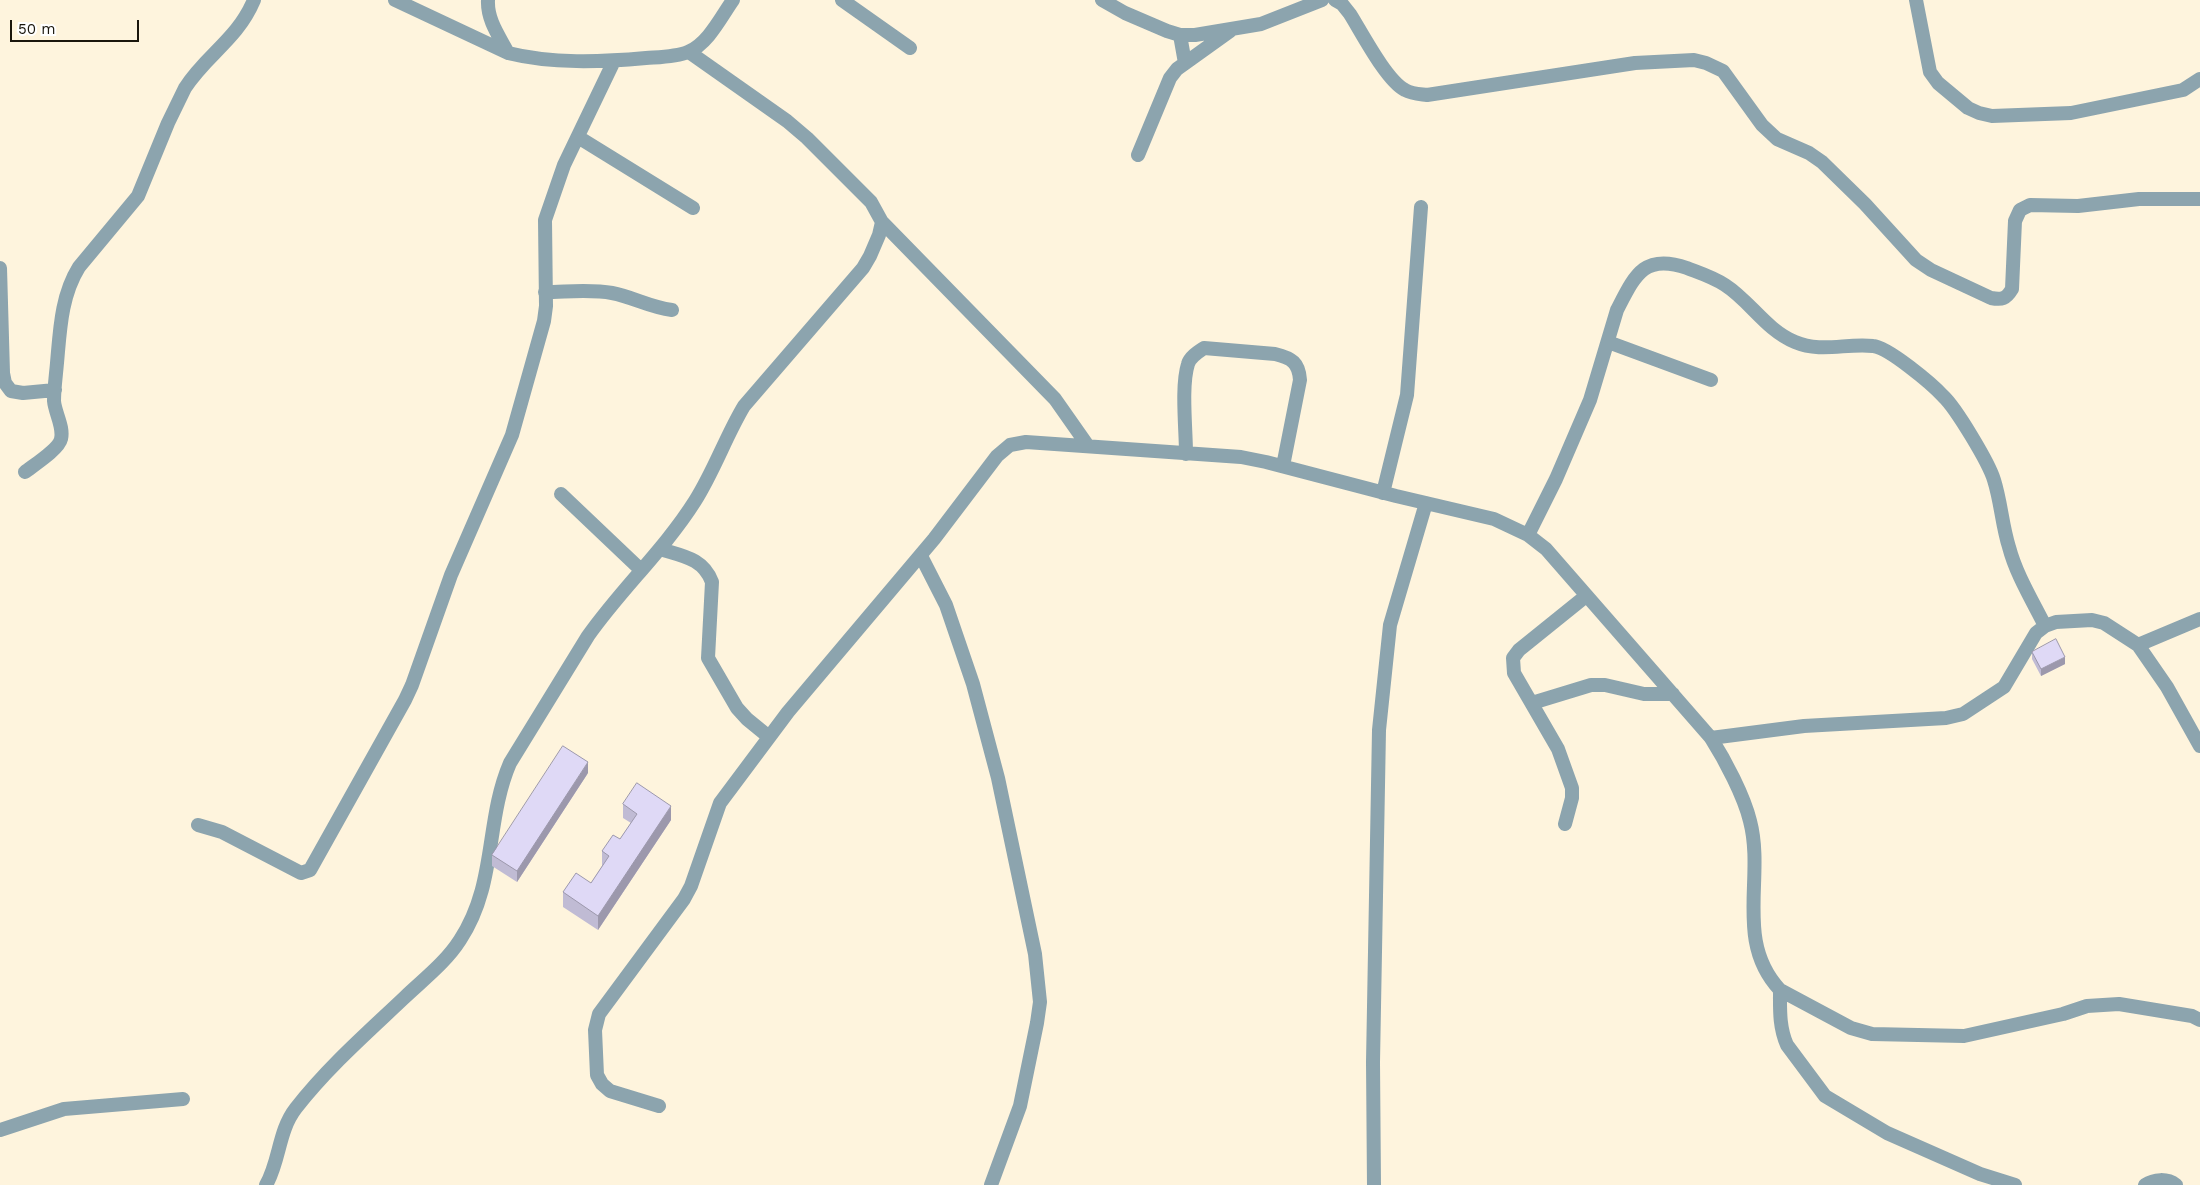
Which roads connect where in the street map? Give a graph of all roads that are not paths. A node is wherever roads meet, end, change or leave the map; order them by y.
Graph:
1 (254, 0) edge
2 (395, 0) edge
3 (488, 0) edge
4 (733, 0) edge
5 (842, 0) edge
6 (1102, 0) edge
7 (1322, 0) edge
8 (1335, 0) edge
9 (1916, 0) edge
10 (1234, 29) junction
11 (1180, 35) junction
12 (910, 48) dead end
13 (689, 52) junction
14 (508, 54) junction
15 (614, 61) junction
16 (1185, 62) junction
17 (2200, 79) edge
18 (578, 137) junction
19 (1138, 155) dead end
20 (2200, 199) edge
21 (1421, 207) dead end
22 (694, 208) dead end
23 (882, 222) junction
24 (0, 268) edge
25 (545, 292) junction
26 (672, 310) dead end
27 (1608, 342) junction
28 (1711, 380) dead end
29 (55, 390) junction
30 (1088, 446) junction
31 (1186, 454) junction
32 (1283, 466) junction
33 (25, 472) dead end
34 (1383, 493) junction
35 (561, 494) dead end
36 (1426, 503) junction
37 (1528, 535) junction
38 (660, 549) junction
39 (921, 556) junction
40 (641, 570) junction
41 (1586, 596) junction
42 (2200, 619) edge
43 (2045, 626) junction
44 (2138, 645) junction
45 (1673, 694) junction
46 (1532, 703) junction
47 (769, 737) junction
48 (1711, 738) junction
49 (2200, 746) edge
50 (1565, 824) dead end
51 (198, 825) dead end
52 (1780, 990) junction
53 (2200, 1020) edge
54 (182, 1099) dead end
55 (659, 1106) dead end
56 (0, 1130) edge
57 (266, 1185) edge
58 (991, 1185) edge
59 (1374, 1185) edge
60 (2015, 1185) edge
61 (2145, 1185) edge
62 (2176, 1185) edge

1 - 29 street
2 - 14 street
3 - 14 street
4 - 13 street
5 - 12 street
6 - 11 street
7 - 10 street
8 - 20 street
9 - 17 street
10 - 11 street
10 - 16 street
11 - 16 street
13 - 15 street
13 - 23 street
14 - 15 street
15 - 18 street
16 - 19 street
18 - 22 street
18 - 25 street
21 - 34 street
23 - 30 street
23 - 38 street
24 - 29 street
25 - 26 street
25 - 51 street
27 - 28 street
27 - 37 street
27 - 43 street
29 - 33 street
30 - 31 street
30 - 39 street
31 - 32 street
31 - 32 street
32 - 34 street
34 - 36 street
35 - 40 street
36 - 37 street
36 - 59 street
37 - 41 street
38 - 40 street
38 - 47 street
39 - 47 street
39 - 58 street
40 - 57 street
41 - 45 street
41 - 46 street
42 - 44 street
43 - 44 street
43 - 48 street
44 - 49 street
45 - 46 street
45 - 48 street
46 - 50 street
47 - 55 street
48 - 52 street
52 - 53 street
52 - 60 street
54 - 56 street
61 - 62 street

